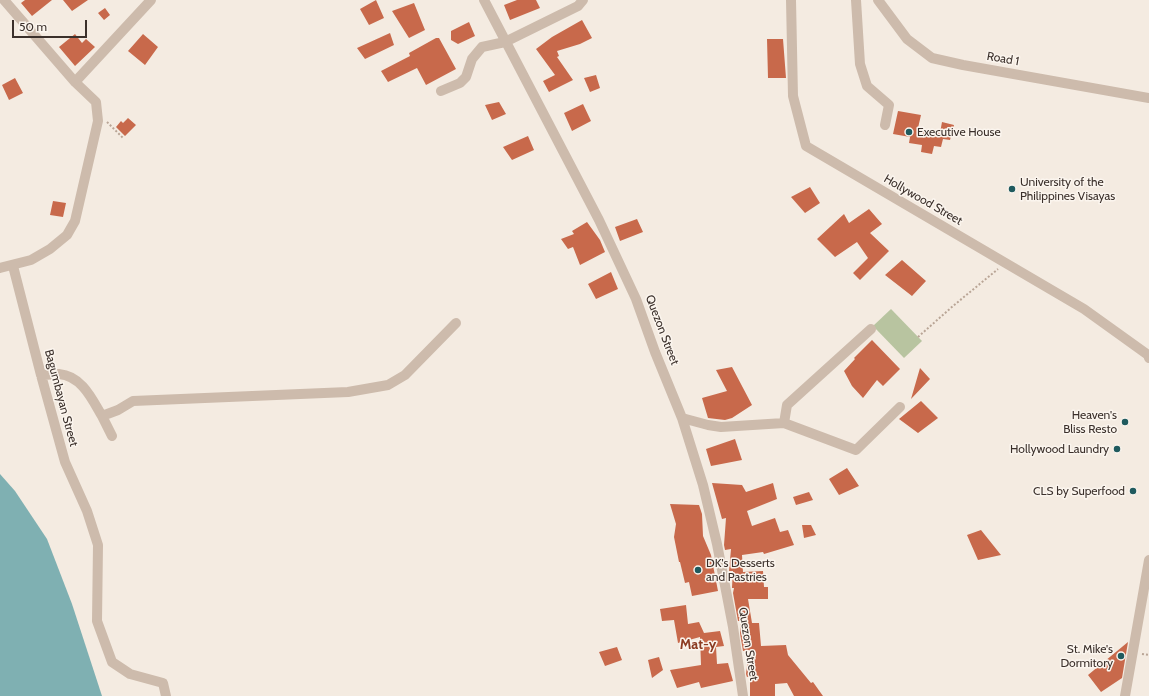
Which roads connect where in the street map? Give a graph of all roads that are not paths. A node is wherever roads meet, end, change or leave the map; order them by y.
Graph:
1 (4, 0) edge
2 (151, 0) edge
3 (484, 0) edge
4 (583, 0) edge
5 (791, 0) edge
6 (856, 0) edge
7 (878, 0) edge
8 (505, 42) junction
9 (75, 82) junction
10 (441, 91) dead end
11 (1149, 98) edge
12 (885, 125) dead end
13 (13, 266) junction
14 (0, 268) edge
15 (456, 323) dead end
16 (871, 329) dead end
17 (1149, 358) edge
18 (41, 375) junction
19 (900, 407) dead end
20 (102, 416) junction
21 (682, 418) junction
22 (784, 423) junction
23 (112, 436) dead end
24 (1149, 560) edge
25 (166, 696) edge
26 (743, 696) edge
27 (1125, 696) edge

1 - 9 street
2 - 9 street
3 - 8 street, Quezon Street
4 - 8 street
5 - 17 street, Hollywood Street
6 - 12 street
7 - 11 street, Road 1
8 - 10 street
8 - 21 street, Quezon Street
9 - 13 street
13 - 14 street
13 - 18 street, Bagumbayan Street
15 - 20 street
16 - 22 street
18 - 20 street
18 - 25 street, Bagumbayan Street
19 - 22 street
20 - 23 street
21 - 22 street
21 - 26 street, Quezon Street
24 - 27 street

